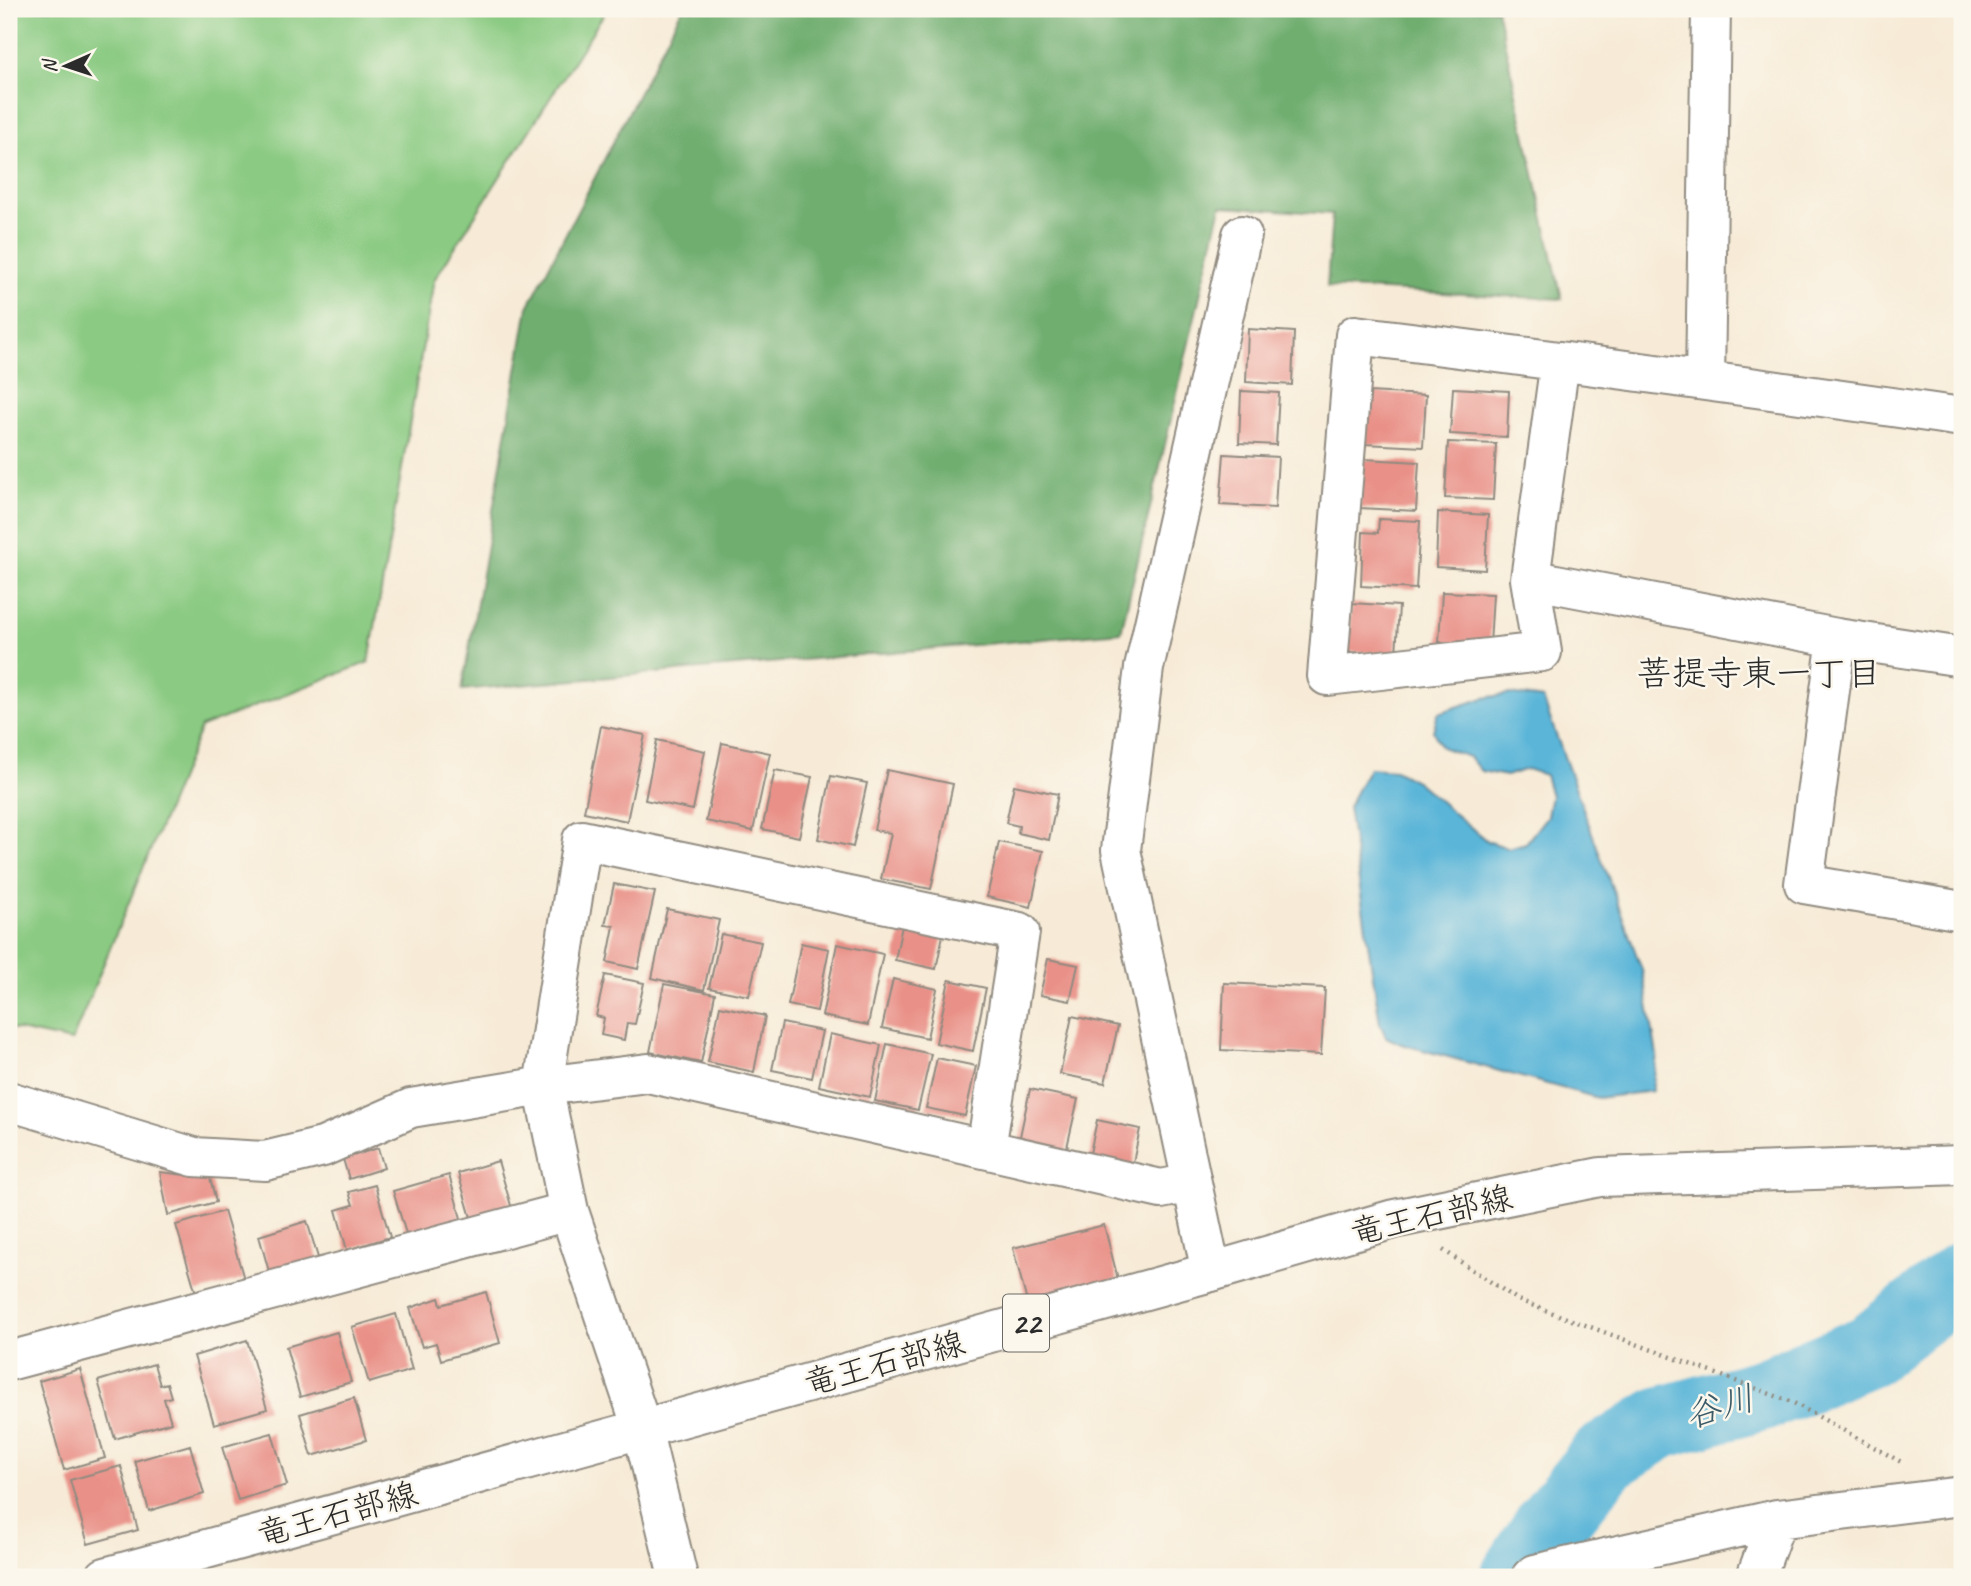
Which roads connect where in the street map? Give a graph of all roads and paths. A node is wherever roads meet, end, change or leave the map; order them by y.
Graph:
1 (1711, 9) edge
2 (1242, 235) dead end
3 (1560, 360) junction
4 (1705, 380) junction
5 (1962, 417) edge
6 (1530, 579) junction
7 (1837, 638) junction
8 (1962, 657) edge
9 (1962, 911) edge
10 (543, 1086) junction
11 (9, 1101) edge
12 (985, 1149) junction
13 (1962, 1165) edge
14 (1192, 1183) junction
15 (569, 1211) junction
16 (1395, 1219) junction
17 (1211, 1272) junction
18 (9, 1361) edge
19 (642, 1428) junction
20 (1914, 1469) dead end
21 (1962, 1496) edge
22 (1777, 1519) junction
23 (104, 1577) edge
24 (678, 1577) edge
25 (1531, 1577) edge
26 (1756, 1577) edge

1 - 4 street
2 - 14 street
3 - 4 street
3 - 6 street
3 - 6 street
4 - 5 street
6 - 7 street
7 - 8 street
7 - 9 street
10 - 11 street
10 - 12 street
10 - 12 street
10 - 15 street
12 - 14 street
13 - 16 street, 竜王石部線 / 22
14 - 17 street
15 - 18 street
15 - 19 street
16 - 17 street, 竜王石部線 / 22
16 - 20 path
17 - 19 street, 竜王石部線 / 22
19 - 23 street, 竜王石部線 / 22
19 - 24 street
21 - 22 street
22 - 25 street
22 - 26 street

